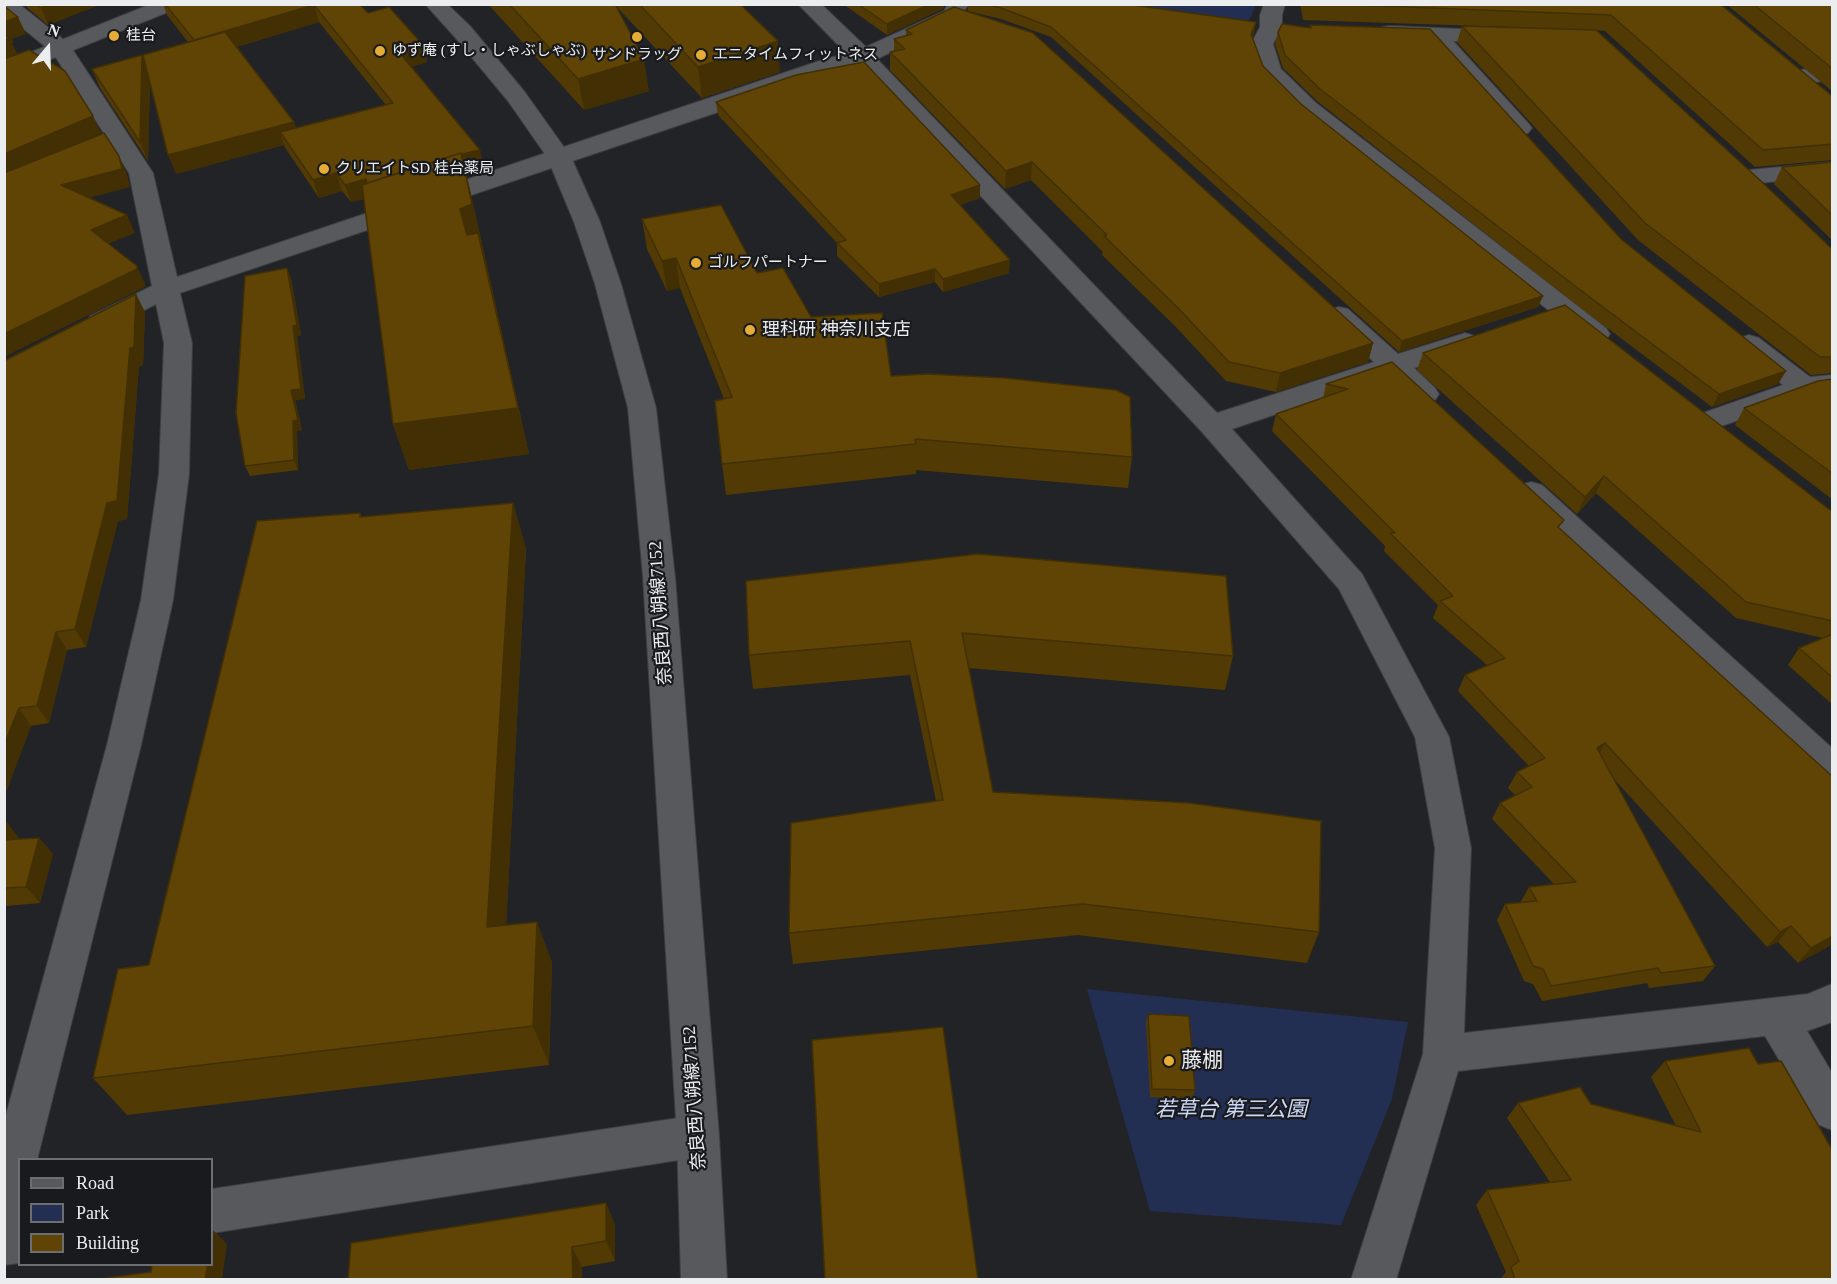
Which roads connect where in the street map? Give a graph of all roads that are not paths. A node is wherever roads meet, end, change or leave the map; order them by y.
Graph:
1 (6, 4) edge
2 (171, 4) edge
3 (435, 4) edge
4 (808, 4) edge
5 (955, 10) edge
6 (1280, 20) edge
7 (982, 24) edge
8 (1365, 31) edge
9 (1435, 34) junction
10 (1528, 36) edge
11 (61, 49) junction
12 (863, 57) junction
13 (4, 71) edge
14 (1833, 73) edge
15 (1824, 98) edge
16 (1539, 149) edge
17 (559, 157) junction
18 (1833, 169) edge
19 (1774, 200) edge
20 (166, 289) junction
21 (1324, 301) edge
22 (1729, 328) edge
23 (75, 335) edge
24 (1485, 336) edge
25 (1618, 351) edge
26 (1395, 366) junction
27 (1833, 384) edge
28 (1804, 387) junction
29 (1447, 414) edge
30 (1710, 421) edge
31 (1212, 425) junction
32 (1508, 470) edge
33 (1833, 769) edge
34 (1833, 1002) edge
35 (1776, 1017) junction
36 (1443, 1054) junction
37 (1833, 1110) edge
38 (698, 1136) junction
39 (4, 1204) edge
40 (213, 1211) edge
41 (705, 1280) edge
42 (1372, 1280) edge

1 - 11 street
2 - 11 street
3 - 17 street, 奈良西八朔線7152
4 - 12 street
5 - 7 street
5 - 12 street
6 - 25 street
8 - 9 street
9 - 10 street
9 - 16 street
11 - 13 street
11 - 20 street
12 - 17 street
12 - 31 street
14 - 15 street
17 - 20 street
17 - 38 street, 奈良西八朔線7152
18 - 19 street
20 - 23 street
20 - 39 street
21 - 26 street
22 - 28 street
24 - 26 street
26 - 29 street
26 - 31 street
27 - 28 street
28 - 30 street
31 - 36 street
32 - 33 street
34 - 35 street
35 - 36 street
35 - 37 street
36 - 42 street
38 - 40 street
38 - 41 street, 奈良西八朔線7152

